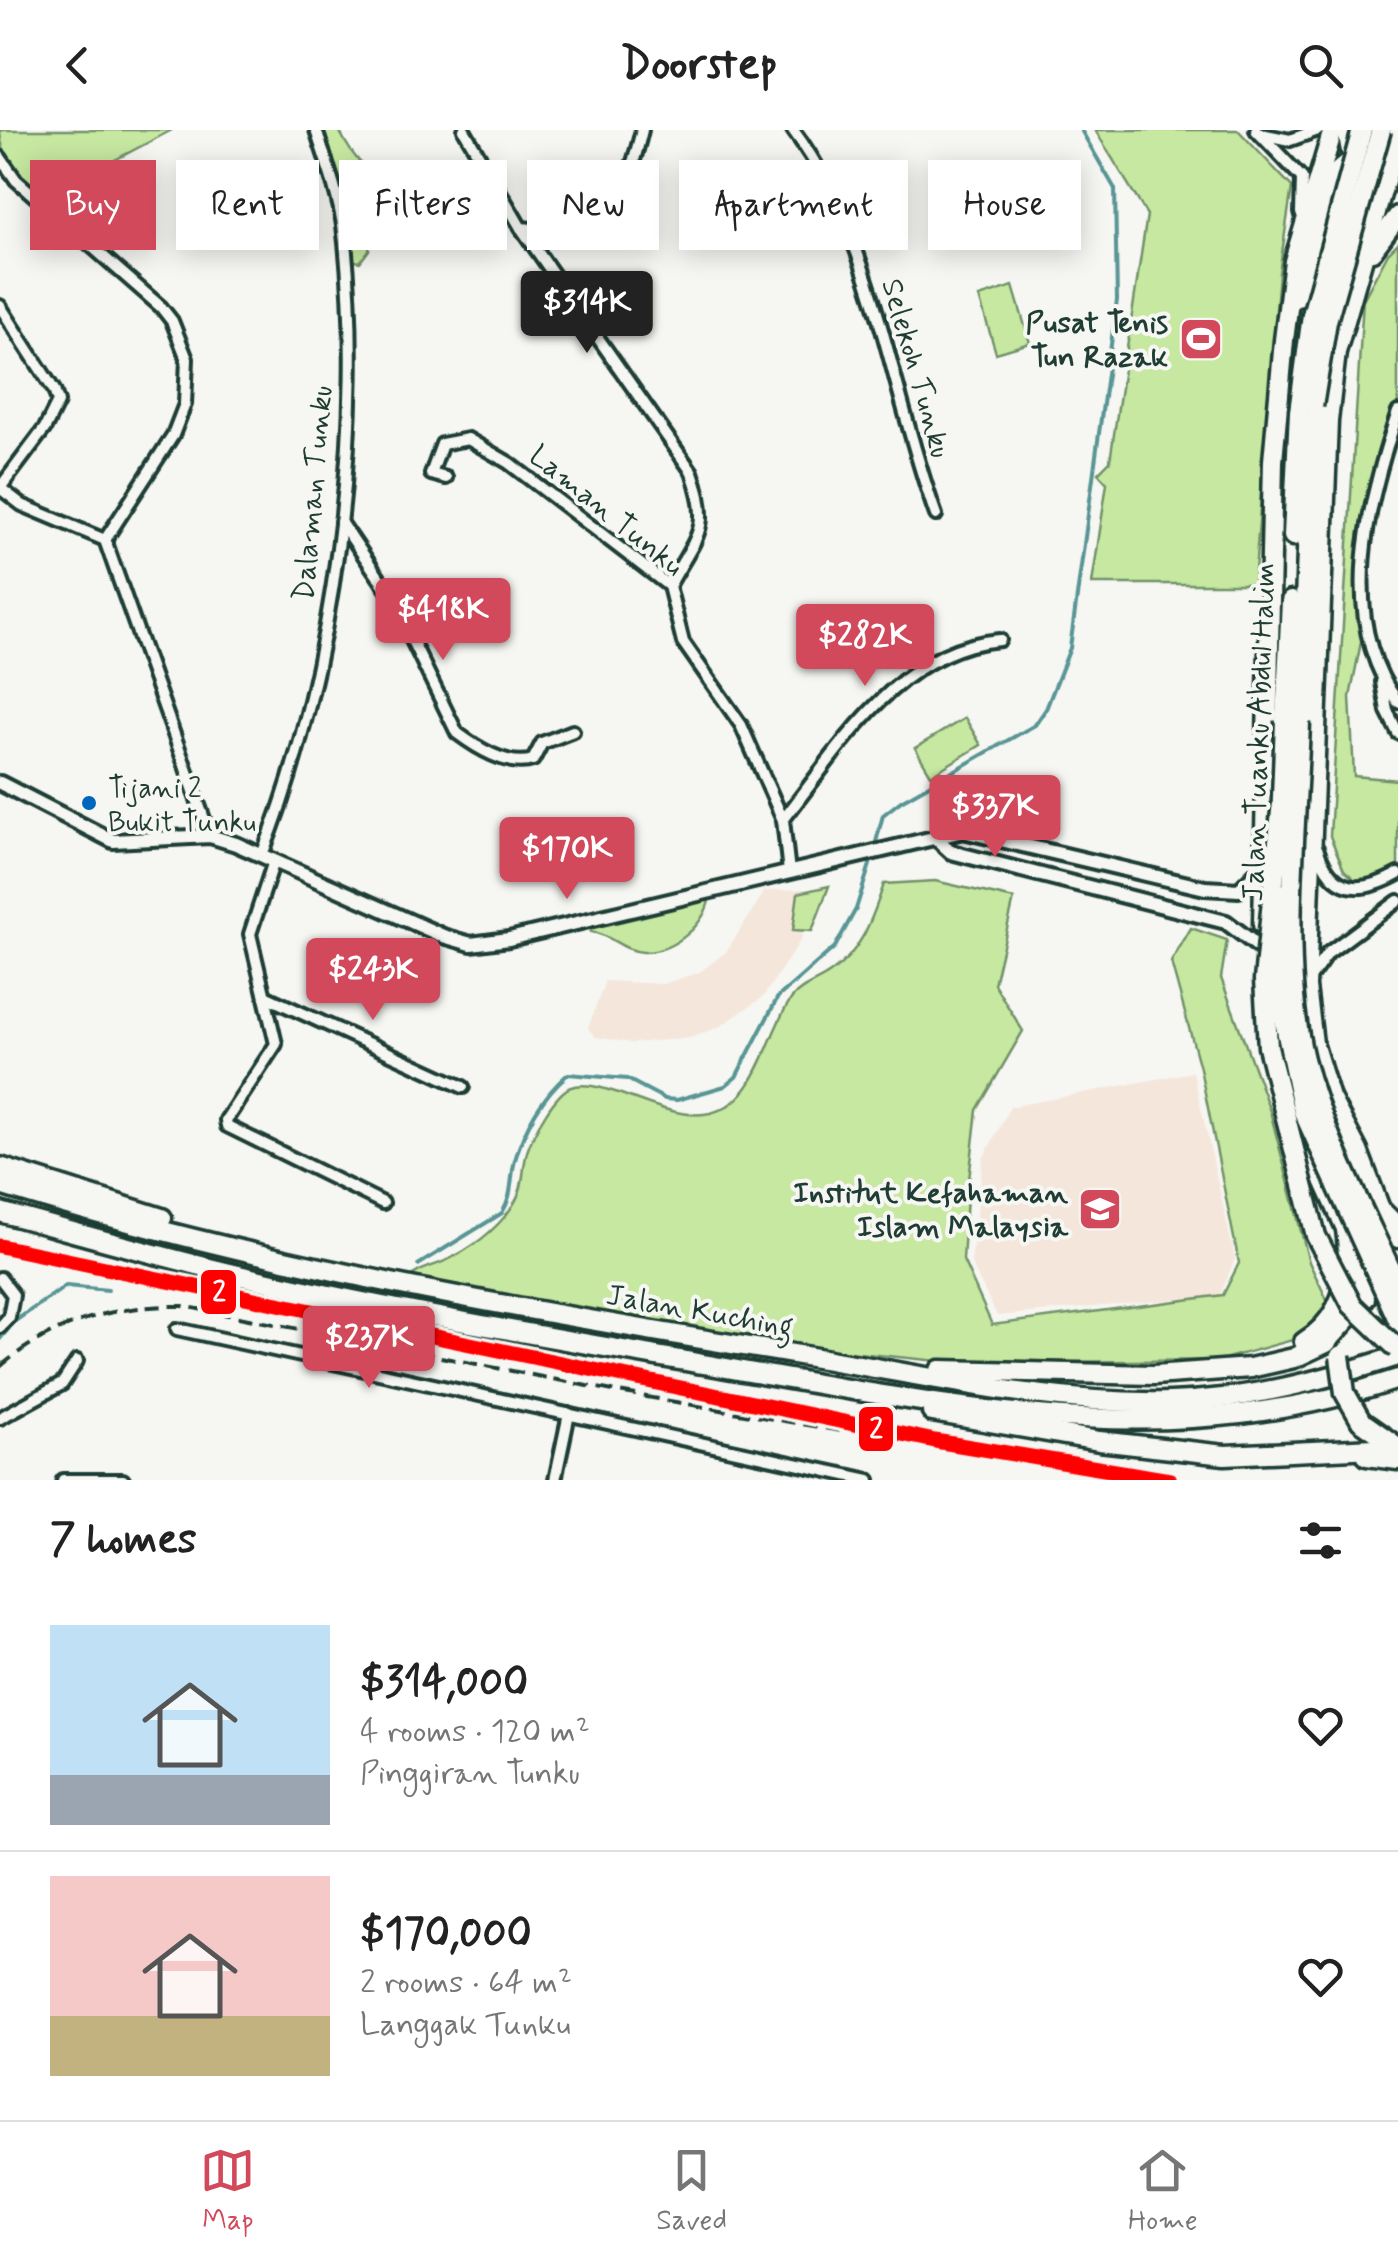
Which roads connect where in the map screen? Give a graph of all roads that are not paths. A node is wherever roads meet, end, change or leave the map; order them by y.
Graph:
1 (316, 130) edge
2 (464, 130) edge
3 (642, 130) edge
4 (792, 130) edge
5 (1318, 130) edge
6 (1333, 130) edge
7 (1347, 130) edge
8 (1362, 130) edge
9 (1382, 130) edge
10 (1258, 132) edge
11 (1398, 135) edge
12 (1356, 157) junction
13 (0, 158) edge
14 (1394, 158) edge
15 (1391, 182) edge
16 (1398, 216) edge
17 (521, 228) junction
18 (1306, 241) junction
19 (1362, 256) junction
20 (1350, 297) junction
21 (0, 306) edge
22 (1306, 409) junction
23 (1398, 412) edge
24 (1310, 447) junction
25 (1273, 461) junction
26 (446, 478) dead end
27 (0, 488) edge
28 (936, 515) dead end
29 (340, 522) junction
30 (105, 540) junction
31 (670, 586) junction
32 (1000, 640) dead end
33 (1381, 680) junction
34 (1319, 692) junction
35 (1398, 702) edge
36 (1290, 717) junction
37 (573, 731) dead end
38 (1398, 733) edge
39 (0, 783) edge
40 (1281, 811) junction
41 (783, 820) junction
42 (210, 836) junction
43 (1314, 838) junction
44 (938, 840) junction
45 (268, 858) junction
46 (1263, 866) junction
47 (789, 872) junction
48 (1398, 874) edge
49 (1398, 901) edge
50 (1262, 950) junction
51 (1306, 987) junction
52 (267, 996) junction
53 (462, 1087) dead end
54 (0, 1167) edge
55 (0, 1185) edge
56 (383, 1203) dead end
57 (1380, 1209) junction
58 (0, 1212) edge
59 (1398, 1227) edge
60 (1346, 1230) junction
61 (1398, 1238) edge
62 (262, 1254) junction
63 (1398, 1275) edge
64 (0, 1278) edge
65 (1398, 1286) edge
66 (1365, 1298) junction
67 (1352, 1314) junction
68 (1398, 1320) edge
69 (0, 1326) edge
70 (176, 1328) dead end
71 (1398, 1352) edge
72 (77, 1361) dead end
73 (876, 1368) junction
74 (1250, 1368) junction
75 (1398, 1379) edge
76 (864, 1392) junction
77 (570, 1414) junction
78 (0, 1418) edge
79 (1398, 1451) edge
80 (63, 1480) edge
81 (123, 1480) edge
82 (556, 1480) edge
83 (869, 1480) edge

1 - 29 street, Dalaman Tunku
2 - 17 street
3 - 17 street
4 - 28 street, Selekoh Tunku
5 - 10 street
6 - 18 main road, Jalan Tuanku Abdul Halim
7 - 12 main road
8 - 22 main road, Jalan Tuanku Abdul Halim, bridge
9 - 22 main road, Jalan Tuanku Abdul Halim, bridge
10 - 18 street
11 - 14 main road, Jalan Tuanku Abdul Halim
12 - 14 main road
12 - 15 main road
12 - 18 main road
13 - 30 street
14 - 15 main road, Jalan Tuanku Abdul Halim
15 - 19 main road, Jalan Tuanku Abdul Halim
16 - 20 main road
17 - 31 street
18 - 19 main road
18 - 25 main road, Jalan Tuanku Abdul Halim
19 - 20 main road, Jalan Tuanku Abdul Halim
20 - 34 main road, Jalan Tuanku Abdul Halim
21 - 27 street
22 - 24 main road, Jalan Tuanku Abdul Halim
22 - 36 main road, Jalan Tuanku Abdul Halim
23 - 33 street
24 - 34 main road
24 - 36 main road, Jalan Tuanku Abdul Halim
25 - 36 main road
25 - 46 main road, Jalan Tuanku Abdul Halim
26 - 31 street, Laman Tunku
27 - 30 street
29 - 37 street
29 - 45 street, Dalaman Tunku
30 - 42 street
31 - 41 street, Laman Tunku
32 - 41 street
33 - 35 street
33 - 38 street
34 - 43 main road, Jalan Tuanku Abdul Halim
36 - 40 main road, Jalan Tuanku Abdul Halim, bridge
36 - 65 main road, Jalan Tuanku Abdul Halim, bridge
39 - 42 street
40 - 68 main road, Jalan Tuanku Abdul Halim, bridge
40 - 71 main road, bridge
41 - 47 street, Laman Tunku
42 - 45 street
43 - 48 street
43 - 51 main road, Jalan Tuanku Abdul Halim
44 - 46 street
44 - 47 street
44 - 50 street
45 - 47 street
45 - 52 street, Dalaman Tunku
46 - 50 main road, Jalan Tuanku Abdul Halim
49 - 51 street
50 - 60 main road, Jalan Tuanku Abdul Halim
51 - 57 main road, Jalan Tuanku Abdul Halim
52 - 53 street
52 - 56 street, Dalaman Tunku
54 - 62 main road
55 - 62 main road, Jalan Kuching
57 - 59 main road
57 - 60 main road
57 - 61 main road, Jalan Tuanku Abdul Halim
58 - 76 main road, Jalan Kuching
60 - 66 main road, Jalan Tuanku Abdul Halim
60 - 74 main road
62 - 73 main road, Jalan Kuching
63 - 66 main road
64 - 69 street
66 - 67 main road
67 - 74 main road
67 - 79 main road, bridge
70 - 77 street
71 - 73 main road, Jalan Kuching
72 - 78 street
73 - 74 main road
75 - 76 main road, Jalan Kuching
76 - 79 main road
77 - 82 street
77 - 83 street
80 - 81 street

